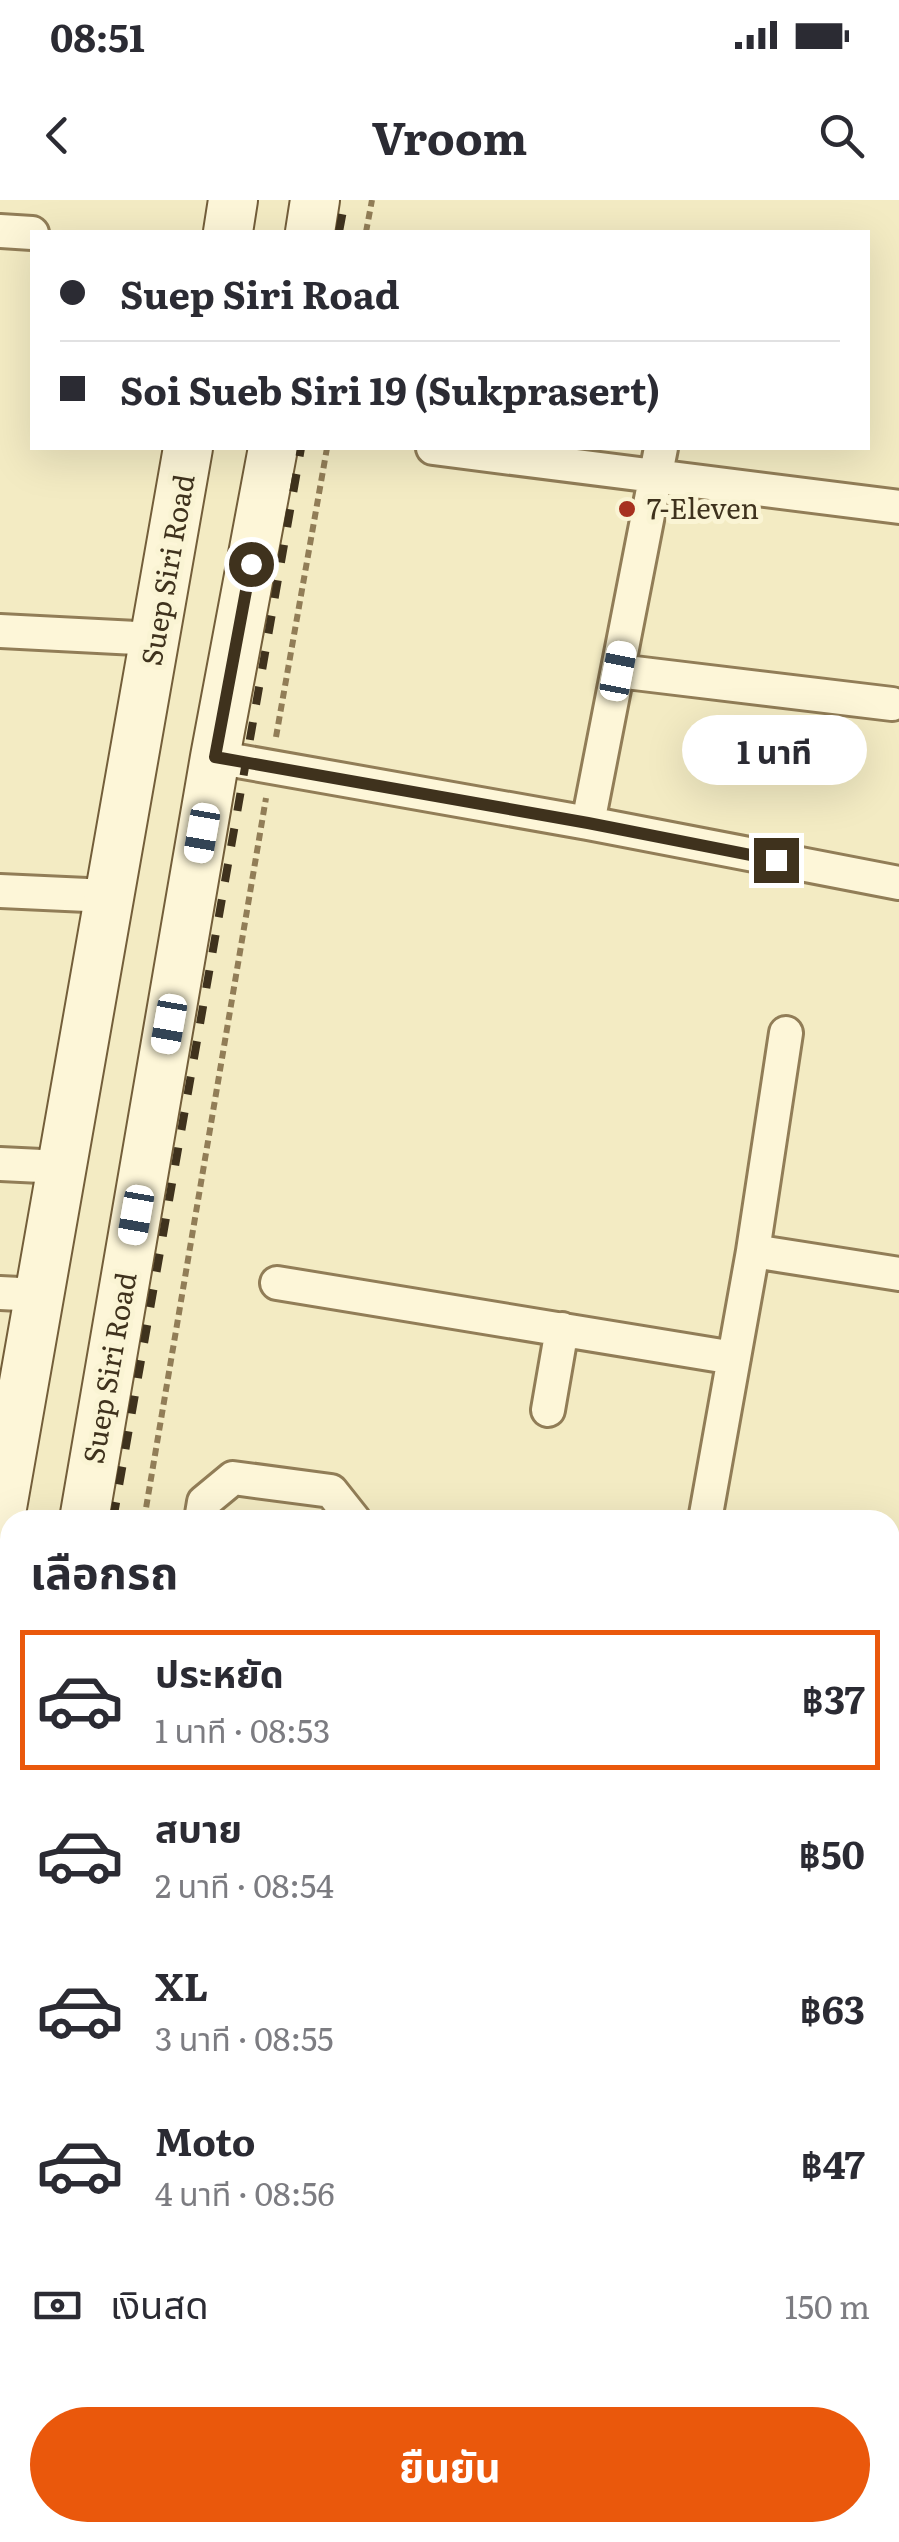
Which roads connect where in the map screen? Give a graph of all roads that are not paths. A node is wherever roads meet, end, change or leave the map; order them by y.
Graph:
1 (234, 200) edge
2 (315, 200) edge
3 (228, 230) edge
4 (310, 230) edge
5 (0, 231) edge
6 (30, 233) edge
7 (188, 450) edge
8 (272, 450) edge
9 (468, 450) edge
10 (659, 461) edge
11 (899, 506) edge
12 (0, 630) edge
13 (156, 639) junction
14 (618, 671) junction
15 (892, 704) dead end
16 (215, 757) junction
17 (588, 823) junction
18 (899, 883) edge
19 (0, 890) edge
20 (109, 896) junction
21 (786, 1033) dead end
22 (0, 1164) edge
23 (62, 1168) junction
24 (752, 1251) junction
25 (899, 1274) edge
26 (277, 1283) dead end
27 (20, 1294) edge
28 (562, 1330) junction
29 (734, 1358) junction
30 (548, 1410) dead end
31 (1, 1510) edge
32 (86, 1510) edge
33 (203, 1510) edge
34 (346, 1510) edge
35 (707, 1510) edge

1 - 3 street
2 - 4 street
5 - 6 street
7 - 13 street, Suep Siri Road
8 - 16 street, Suep Siri Road
9 - 10 street
10 - 11 street
10 - 14 street
12 - 13 street
13 - 20 street, Suep Siri Road
14 - 15 street
14 - 17 street
16 - 17 street
16 - 32 street, Suep Siri Road
17 - 18 street
19 - 20 street
20 - 23 street, Suep Siri Road
21 - 24 street
22 - 23 street
23 - 27 street, Suep Siri Road
24 - 25 street
24 - 29 street
26 - 28 street
27 - 31 street, Suep Siri Road
28 - 29 street
28 - 30 street
29 - 35 street
33 - 34 street

